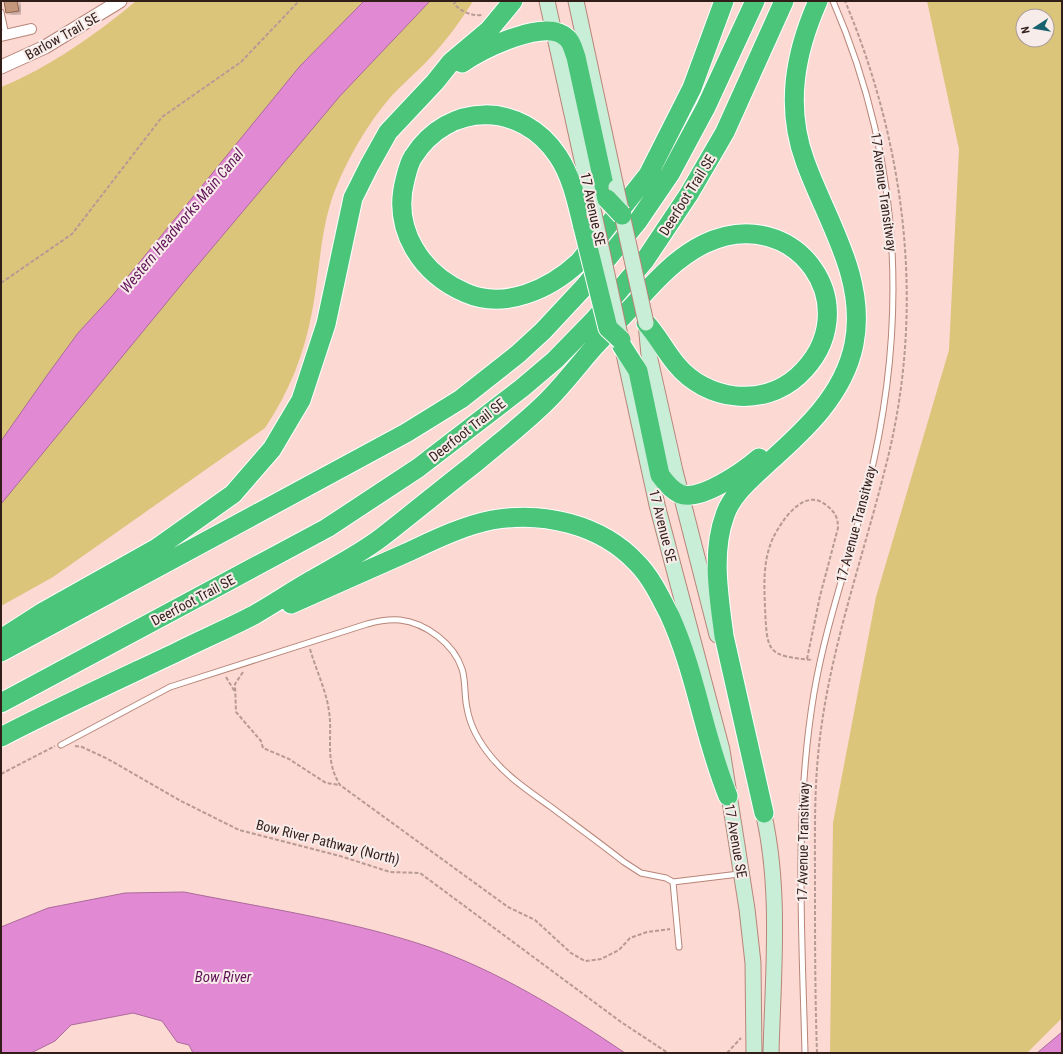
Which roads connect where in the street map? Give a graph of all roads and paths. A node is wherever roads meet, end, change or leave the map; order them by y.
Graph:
1 (120, 1) edge
2 (299, 1) edge
3 (513, 1) edge
4 (548, 1) edge
5 (576, 1) edge
6 (724, 1) edge
7 (755, 1) edge
8 (784, 1) edge
9 (818, 1) edge
10 (833, 1) edge
11 (845, 1) edge
12 (455, 2) edge
13 (1, 12) edge
14 (484, 14) dead end
15 (855, 24) dead end
16 (31, 29) dead end
17 (555, 31) junction
18 (3, 35) edge
19 (1, 67) edge
20 (435, 82) junction
21 (612, 193) junction
22 (622, 215) joint
23 (589, 220) junction
24 (1, 283) edge
25 (646, 323) junction
26 (622, 343) junction
27 (828, 401) junction
28 (681, 494) junction
29 (252, 616) junction
30 (1, 639) edge
31 (308, 642) junction
32 (1, 652) edge
33 (808, 659) joint
34 (248, 661) junction
35 (216, 672) junction
36 (236, 695) junction
37 (1, 703) edge
38 (1, 737) edge
39 (61, 745) junction
40 (1, 774) edge
41 (340, 785) junction
42 (728, 796) junction
43 (764, 813) junction
44 (742, 873) junction
45 (673, 882) junction
46 (677, 928) junction
47 (679, 947) dead end
48 (742, 1038) dead end
49 (668, 1053) edge
50 (727, 1053) edge
51 (754, 1053) edge
52 (771, 1053) edge
53 (805, 1053) edge

1 - 19 street, Barlow Trail SE
2 - 24 path
3 - 20 highway
4 - 17 main road, 17 Avenue SE
5 - 21 main road, 17 Avenue SE
6 - 23 highway
7 - 32 highway, Deerfoot Trail SE
8 - 37 highway, Deerfoot Trail SE
9 - 27 highway
10 - 53 lane, 17 Avenue Transitway
11 - 15 path
12 - 14 path
13 - 18 lane
16 - 18 street
17 - 20 highway
17 - 21 highway
17 - 23 main road, 17 Avenue SE
20 - 30 highway
21 - 22 highway, bridge
22 - 25 main road, 17 Avenue SE, bridge
23 - 26 highway, bridge
25 - 28 main road, 17 Avenue SE
25 - 29 highway
26 - 28 highway
26 - 42 main road, 17 Avenue SE
27 - 28 highway
27 - 43 highway
28 - 43 main road, 17 Avenue SE
29 - 38 highway
29 - 42 highway
31 - 34 lane
31 - 41 path
31 - 45 lane
33 - 33 path
34 - 35 lane
34 - 36 path
35 - 36 path
35 - 39 lane
36 - 41 path
39 - 40 path, Bow River Pathway (North)
39 - 49 path, Bow River Pathway (North)
41 - 46 path
42 - 44 main road, 17 Avenue SE
43 - 52 main road, 17 Avenue SE
44 - 45 lane
44 - 51 main road, 17 Avenue SE
45 - 46 lane
46 - 47 lane
48 - 50 path

